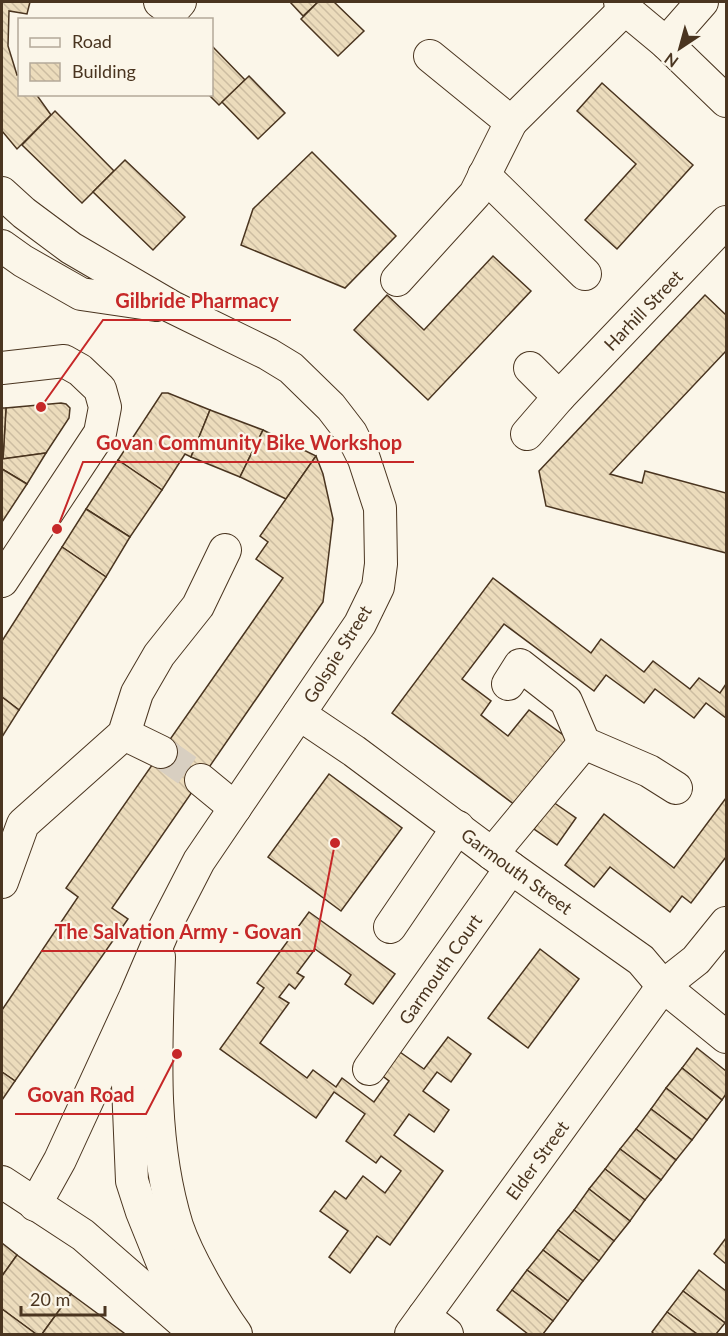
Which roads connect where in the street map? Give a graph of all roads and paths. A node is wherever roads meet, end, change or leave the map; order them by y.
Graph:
1 (160, 2) edge
2 (180, 2) edge
3 (702, 2) edge
4 (622, 5) edge
5 (666, 43) junction
6 (430, 56) dead end
7 (726, 101) edge
8 (511, 122) junction
9 (484, 175) junction
10 (2, 193) edge
11 (726, 222) edge
12 (2, 246) edge
13 (585, 274) dead end
14 (397, 280) dead end
15 (172, 308) junction
16 (2, 368) edge
17 (530, 368) dead end
18 (559, 397) junction
19 (527, 434) dead end
20 (225, 550) dead end
21 (2, 581) edge
22 (508, 684) dead end
23 (299, 714) junction
24 (124, 734) junction
25 (584, 743) junction
26 (161, 752) tunnel mouth
27 (201, 780) tunnel mouth
28 (676, 788) dead end
29 (235, 808) junction
30 (458, 827) junction
31 (502, 861) junction
32 (2, 882) edge
33 (726, 923) edge
34 (390, 927) dead end
35 (159, 941) junction
36 (663, 986) junction
37 (135, 998) junction
38 (726, 1037) edge
39 (369, 1069) dead end
40 (2, 1182) edge
41 (35, 1205) junction
42 (427, 1328) edge
43 (197, 1335) edge
44 (207, 1335) edge
45 (236, 1335) edge

1 - 2 street
3 - 5 street
4 - 5 street
4 - 8 street
5 - 7 street
6 - 8 street
8 - 9 street
9 - 13 street
9 - 14 street
10 - 15 street, Golspie Street
11 - 18 street, Harhill Street
12 - 15 street
15 - 23 street, Golspie Street
16 - 21 street
17 - 18 street
18 - 19 street, Harhill Street
20 - 24 street
22 - 25 street
23 - 29 street, Golspie Street
23 - 30 street, Garmouth Street
24 - 26 street
24 - 32 street
25 - 28 street
25 - 31 street, Garmouth Court
27 - 29 street
29 - 35 street, Golspie Street
30 - 31 street, Garmouth Street
30 - 34 street
31 - 36 street, Garmouth Street
31 - 39 street, Garmouth Court
33 - 36 street, Elder Street
35 - 37 street, Golspie Street
35 - 45 street
36 - 38 street, Garmouth Street
36 - 42 street, Elder Street
37 - 41 street, Golspie Street
37 - 44 street
40 - 41 street
41 - 43 street

